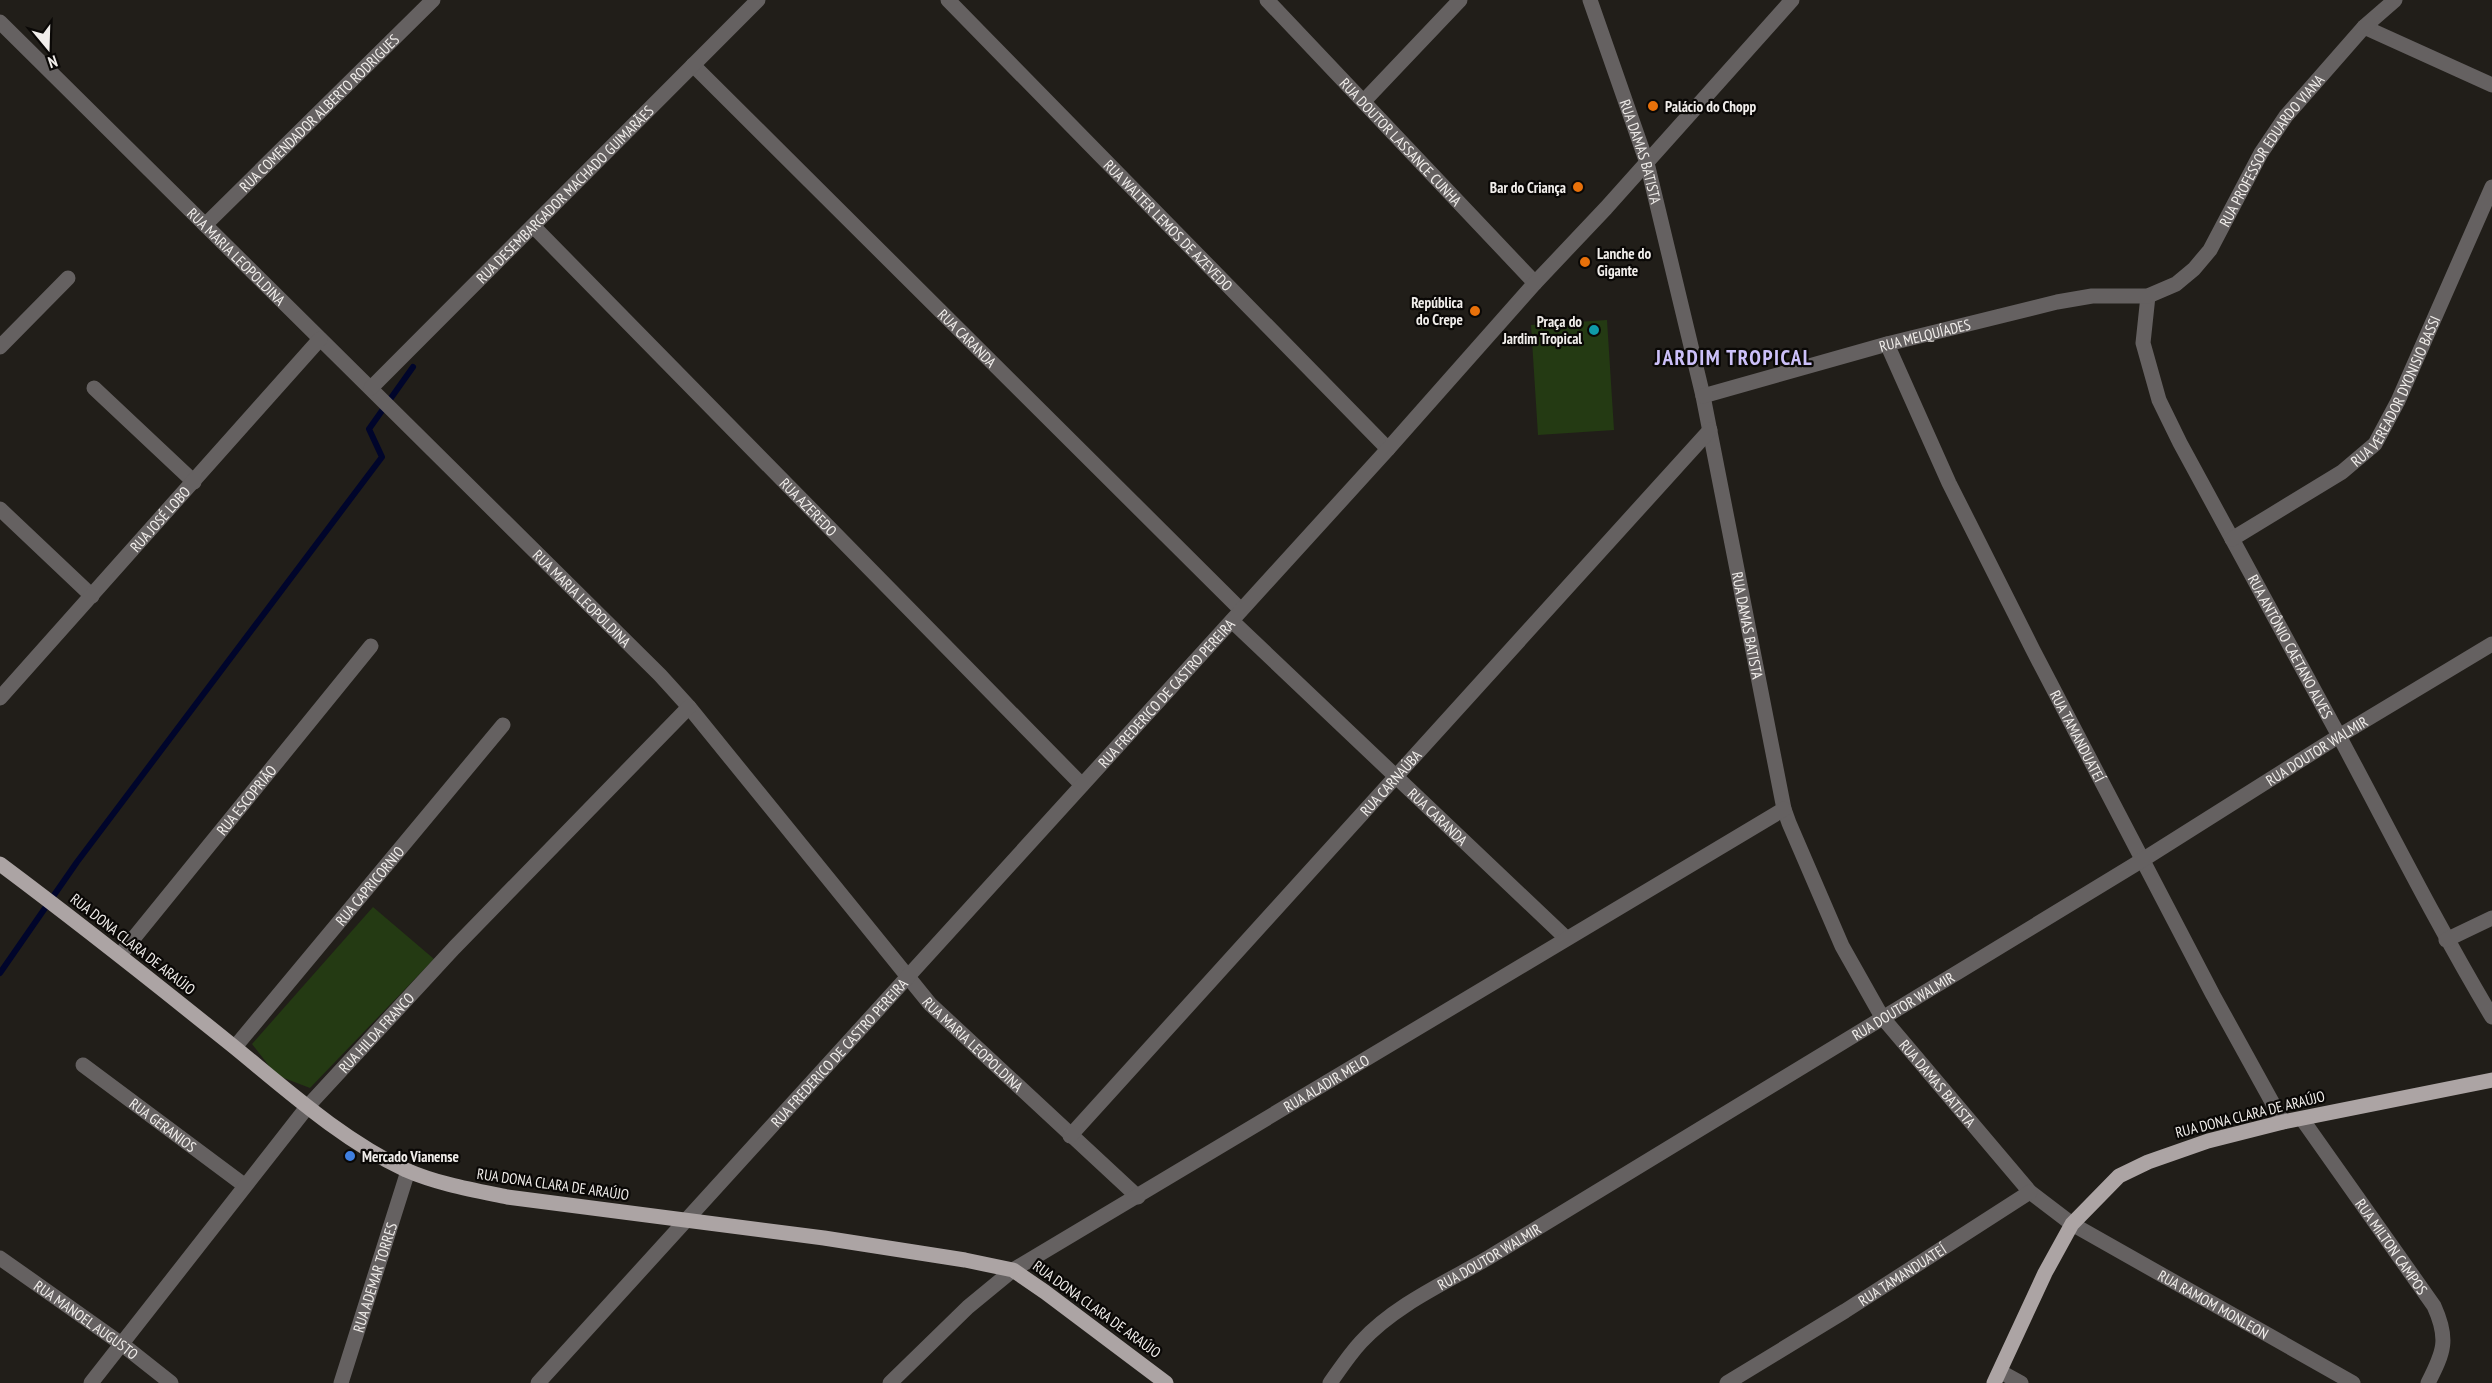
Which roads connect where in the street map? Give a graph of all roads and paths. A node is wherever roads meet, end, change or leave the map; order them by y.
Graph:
1 (434, 0) edge
2 (758, 0) edge
3 (948, 0) edge
4 (1267, 0) edge
5 (1460, 0) edge
6 (1590, 0) edge
7 (1792, 0) edge
8 (2395, 0) edge
9 (0, 22) edge
10 (2364, 27) junction
11 (693, 65) junction
12 (2492, 85) edge
13 (1364, 101) junction
14 (1647, 163) junction
15 (2492, 187) edge
16 (205, 225) junction
17 (534, 227) junction
18 (68, 278) dead end
19 (1535, 283) junction
20 (2148, 296) junction
21 (320, 339) junction
22 (1887, 344) junction
23 (0, 347) edge
24 (94, 388) dead end
25 (373, 391) junction
26 (1703, 396) junction
27 (1710, 430) junction
28 (1388, 449) junction
29 (194, 482) junction
30 (0, 510) edge
31 (2232, 540) junction
32 (92, 596) junction
33 (1237, 616) junction
34 (2492, 644) edge
35 (371, 646) dead end
36 (0, 698) edge
37 (689, 707) junction
38 (502, 724) dead end
39 (2339, 736) junction
40 (1396, 776) junction
41 (1082, 785) junction
42 (1784, 809) junction
43 (2144, 860) junction
44 (0, 864) edge
45 (2492, 918) edge
46 (1566, 938) junction
47 (2446, 940) junction
48 (120, 955) junction
49 (907, 978) junction
50 (1882, 1017) junction
51 (2492, 1017) edge
52 (235, 1047) junction
53 (83, 1065) dead end
54 (2492, 1080) edge
55 (308, 1106) junction
56 (2302, 1119) junction
57 (2283, 1122) junction
58 (1070, 1136) junction
59 (408, 1171) junction
60 (244, 1185) junction
61 (2030, 1192) junction
62 (1138, 1197) junction
63 (686, 1221) junction
64 (2072, 1224) junction
65 (0, 1258) edge
66 (1013, 1270) junction
67 (123, 1345) junction
68 (1997, 1377) edge
69 (92, 1383) edge
70 (171, 1383) edge
71 (341, 1383) edge
72 (538, 1383) edge
73 (890, 1383) edge
74 (1166, 1383) edge
75 (1330, 1383) edge
76 (1727, 1383) edge
77 (2021, 1383) edge
78 (2353, 1383) edge
79 (2428, 1383) edge

1 - 16 street, RUA COMENDADOR ALBERTO RODRIGUES
2 - 11 street, RUA DESEMBARGADOR MACHADO GUIMARÃES
3 - 28 street, RUA WALTER LEMOS DE AZEVEDO
4 - 13 street, RUA DOUTOR LASSANCE CUNHA
5 - 13 street
6 - 14 street, RUA DAMAS BATISTA
7 - 14 street, RUA FREDERICO DE CASTRO PEREIRA
8 - 10 street, RUA PROFESSOR EDUARDO VIANA
9 - 16 street, RUA MARIA LEOPOLDINA
10 - 12 street
10 - 20 street, RUA PROFESSOR EDUARDO VIANA
11 - 17 street, RUA DESEMBARGADOR MACHADO GUIMARÃES
11 - 33 street, RUA CARANDA
13 - 19 street, RUA DOUTOR LASSANCE CUNHA
14 - 19 street, RUA FREDERICO DE CASTRO PEREIRA
14 - 26 street, RUA DAMAS BATISTA
15 - 31 street, RUA VEREADOR DYONISIO BASSI
16 - 21 street, RUA MARIA LEOPOLDINA
17 - 25 street, RUA DESEMBARGADOR MACHADO GUIMARÃES
17 - 41 street, RUA AZEREDO
18 - 23 street
19 - 28 street, RUA FREDERICO DE CASTRO PEREIRA
20 - 22 street, RUA MELQUÍADES
20 - 31 street, RUA ANTÔNIO CAETANO ALVES
21 - 25 street, RUA MARIA LEOPOLDINA
21 - 29 street, RUA JOSÉ LOBO
22 - 26 street, RUA MELQUÍADES
22 - 43 street, RUA TAMANDUATEÍ
24 - 29 street
25 - 37 street, RUA MARIA LEOPOLDINA
26 - 27 street, RUA DAMAS BATISTA
27 - 40 street, RUA CARNAÚBA
27 - 42 street, RUA DAMAS BATISTA
28 - 33 street, RUA FREDERICO DE CASTRO PEREIRA
29 - 32 street, RUA JOSÉ LOBO
30 - 32 street
31 - 39 street, RUA ANTÔNIO CAETANO ALVES
32 - 36 street, RUA JOSÉ LOBO
33 - 40 street, RUA CARANDA
33 - 41 street, RUA FREDERICO DE CASTRO PEREIRA
34 - 39 street, RUA DOUTOR WALMIR
35 - 48 street, RUA ESCOPRIÃO
37 - 49 street, RUA MARIA LEOPOLDINA
37 - 55 street, RUA HILDA FRANCO
38 - 52 street, RUA CAPRICORNIO
39 - 43 street, RUA DOUTOR WALMIR
39 - 47 street, RUA ANTÔNIO CAETANO ALVES
40 - 46 street, RUA CARANDA
40 - 58 street, RUA CARNAÚBA
41 - 49 street, RUA FREDERICO DE CASTRO PEREIRA
42 - 46 street, RUA ALADIR MELO
42 - 50 street, RUA DAMAS BATISTA
43 - 50 street, RUA DOUTOR WALMIR
43 - 57 street, RUA TAMANDUATEÍ
44 - 48 main road, RUA DONA CLARA DE ARAÚJO
45 - 47 street
46 - 62 street, RUA ALADIR MELO
47 - 51 street, RUA ANTÔNIO CAETANO ALVES
48 - 52 main road, RUA DONA CLARA DE ARAÚJO
49 - 58 street, RUA MARIA LEOPOLDINA
49 - 63 street, RUA FREDERICO DE CASTRO PEREIRA
50 - 61 street, RUA DAMAS BATISTA
50 - 75 street, RUA DOUTOR WALMIR
52 - 55 main road, RUA DONA CLARA DE ARAÚJO
53 - 60 street, RUA GERANIOS
54 - 56 main road, RUA DONA CLARA DE ARAÚJO
55 - 59 main road, RUA DONA CLARA DE ARAÚJO
55 - 60 street, RUA HILDA FRANCO
56 - 57 main road, RUA DONA CLARA DE ARAÚJO
56 - 79 street, RUA MILTON CAMPOS
57 - 64 main road, RUA DONA CLARA DE ARAÚJO
58 - 62 street, RUA MARIA LEOPOLDINA
59 - 63 main road, RUA DONA CLARA DE ARAÚJO
59 - 71 street, RUA ADEMAR TORRES
60 - 67 street, RUA HILDA FRANCO
61 - 64 street
61 - 76 street, RUA TAMANDUATEÍ
62 - 66 street, RUA ALADIR MELO
63 - 66 main road, RUA DONA CLARA DE ARAÚJO
63 - 72 street, RUA FREDERICO DE CASTRO PEREIRA
64 - 68 main road, RUA DONA CLARA DE ARAÚJO
64 - 78 street, RUA RAMOM MONLEON
65 - 67 street, RUA MANOEL AUGUSTO
66 - 73 street, RUA ALADIR MELO
66 - 74 main road, RUA DONA CLARA DE ARAÚJO
67 - 69 street, RUA HILDA FRANCO
67 - 70 street, RUA MANOEL AUGUSTO
68 - 77 street

